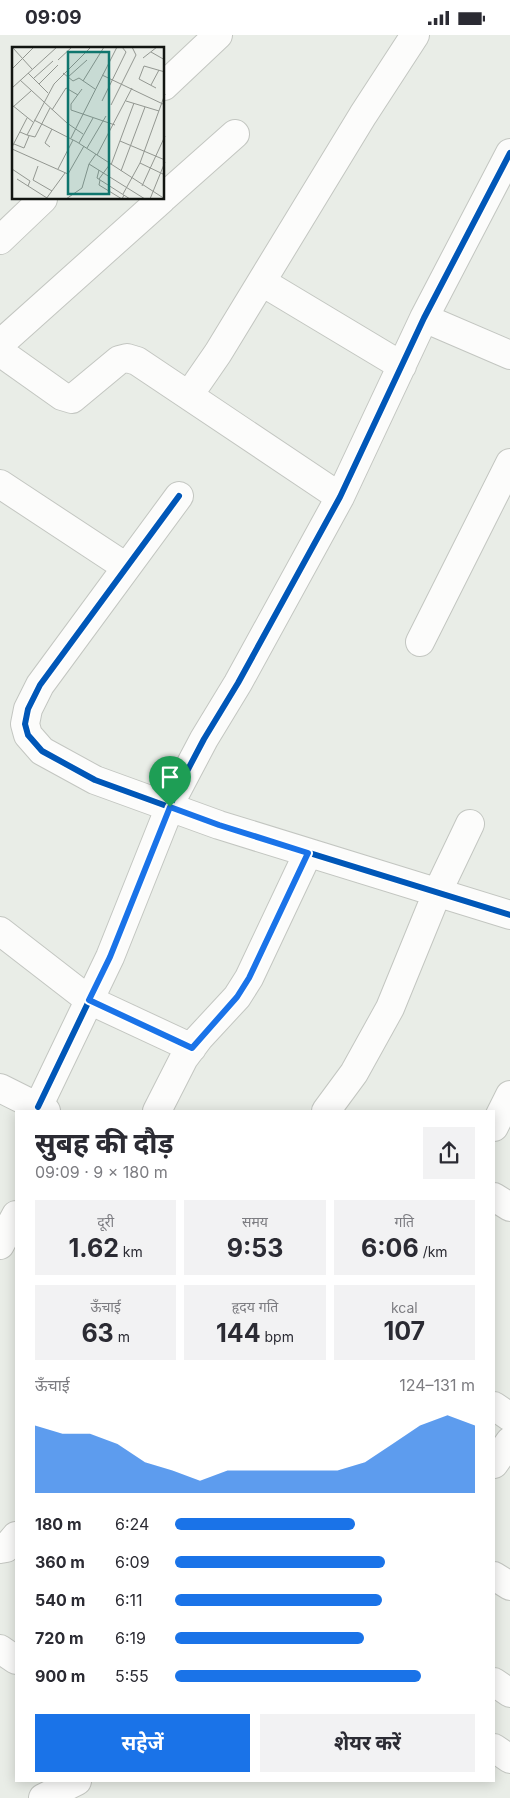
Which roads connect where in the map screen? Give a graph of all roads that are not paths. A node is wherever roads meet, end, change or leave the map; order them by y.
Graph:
1 (218, 35) edge
2 (415, 35) edge
3 (165, 85) edge
4 (235, 133) dead end
5 (510, 153) edge
6 (165, 196) edge
7 (42, 200) edge
8 (161, 200) edge
9 (0, 240) edge
10 (262, 282) junction
11 (424, 318) junction
12 (0, 344) edge
13 (0, 352) edge
14 (510, 355) edge
15 (402, 366) junction
16 (189, 395) junction
17 (510, 463) edge
18 (0, 485) edge
19 (179, 496) dead end
20 (340, 497) junction
21 (126, 567) junction
22 (420, 642) dead end
23 (170, 807) junction
24 (470, 824) dead end
25 (308, 853) junction
26 (438, 893) junction
27 (510, 915) edge
28 (0, 931) edge
29 (89, 1000) junction
30 (192, 1048) junction
31 (0, 1088) edge
32 (510, 1095) edge
33 (42, 1109) edge
34 (157, 1110) edge
35 (327, 1110) edge
36 (495, 1125) edge
37 (495, 1198) edge
38 (510, 1207) edge
39 (15, 1217) edge
40 (0, 1245) edge
41 (495, 1406) edge
42 (510, 1417) edge
43 (510, 1441) edge
44 (495, 1463) edge
45 (15, 1537) edge
46 (0, 1549) edge
47 (495, 1577) edge
48 (510, 1586) edge
49 (0, 1649) edge
50 (15, 1659) edge
51 (495, 1683) edge
52 (510, 1693) edge
53 (495, 1749) edge
54 (510, 1759) edge
55 (75, 1782) edge
56 (43, 1798) edge

1 - 3 street
2 - 10 street
4 - 6 street
5 - 11 street
7 - 9 street
8 - 12 street
10 - 15 street
10 - 16 street
11 - 14 street
11 - 15 street
13 - 16 street
15 - 20 street
16 - 20 street
17 - 22 street
18 - 21 street
19 - 21 street
20 - 23 street
21 - 23 street
23 - 25 street
23 - 29 street
24 - 26 street
25 - 26 street
25 - 30 street
26 - 27 street
26 - 35 street
28 - 29 street
29 - 30 street
29 - 33 street
30 - 34 street
31 - 33 street
32 - 36 street
37 - 38 street
39 - 40 street
41 - 42 street
43 - 44 street
45 - 46 street
47 - 48 street
49 - 50 street
51 - 52 street
53 - 54 street
55 - 56 street

